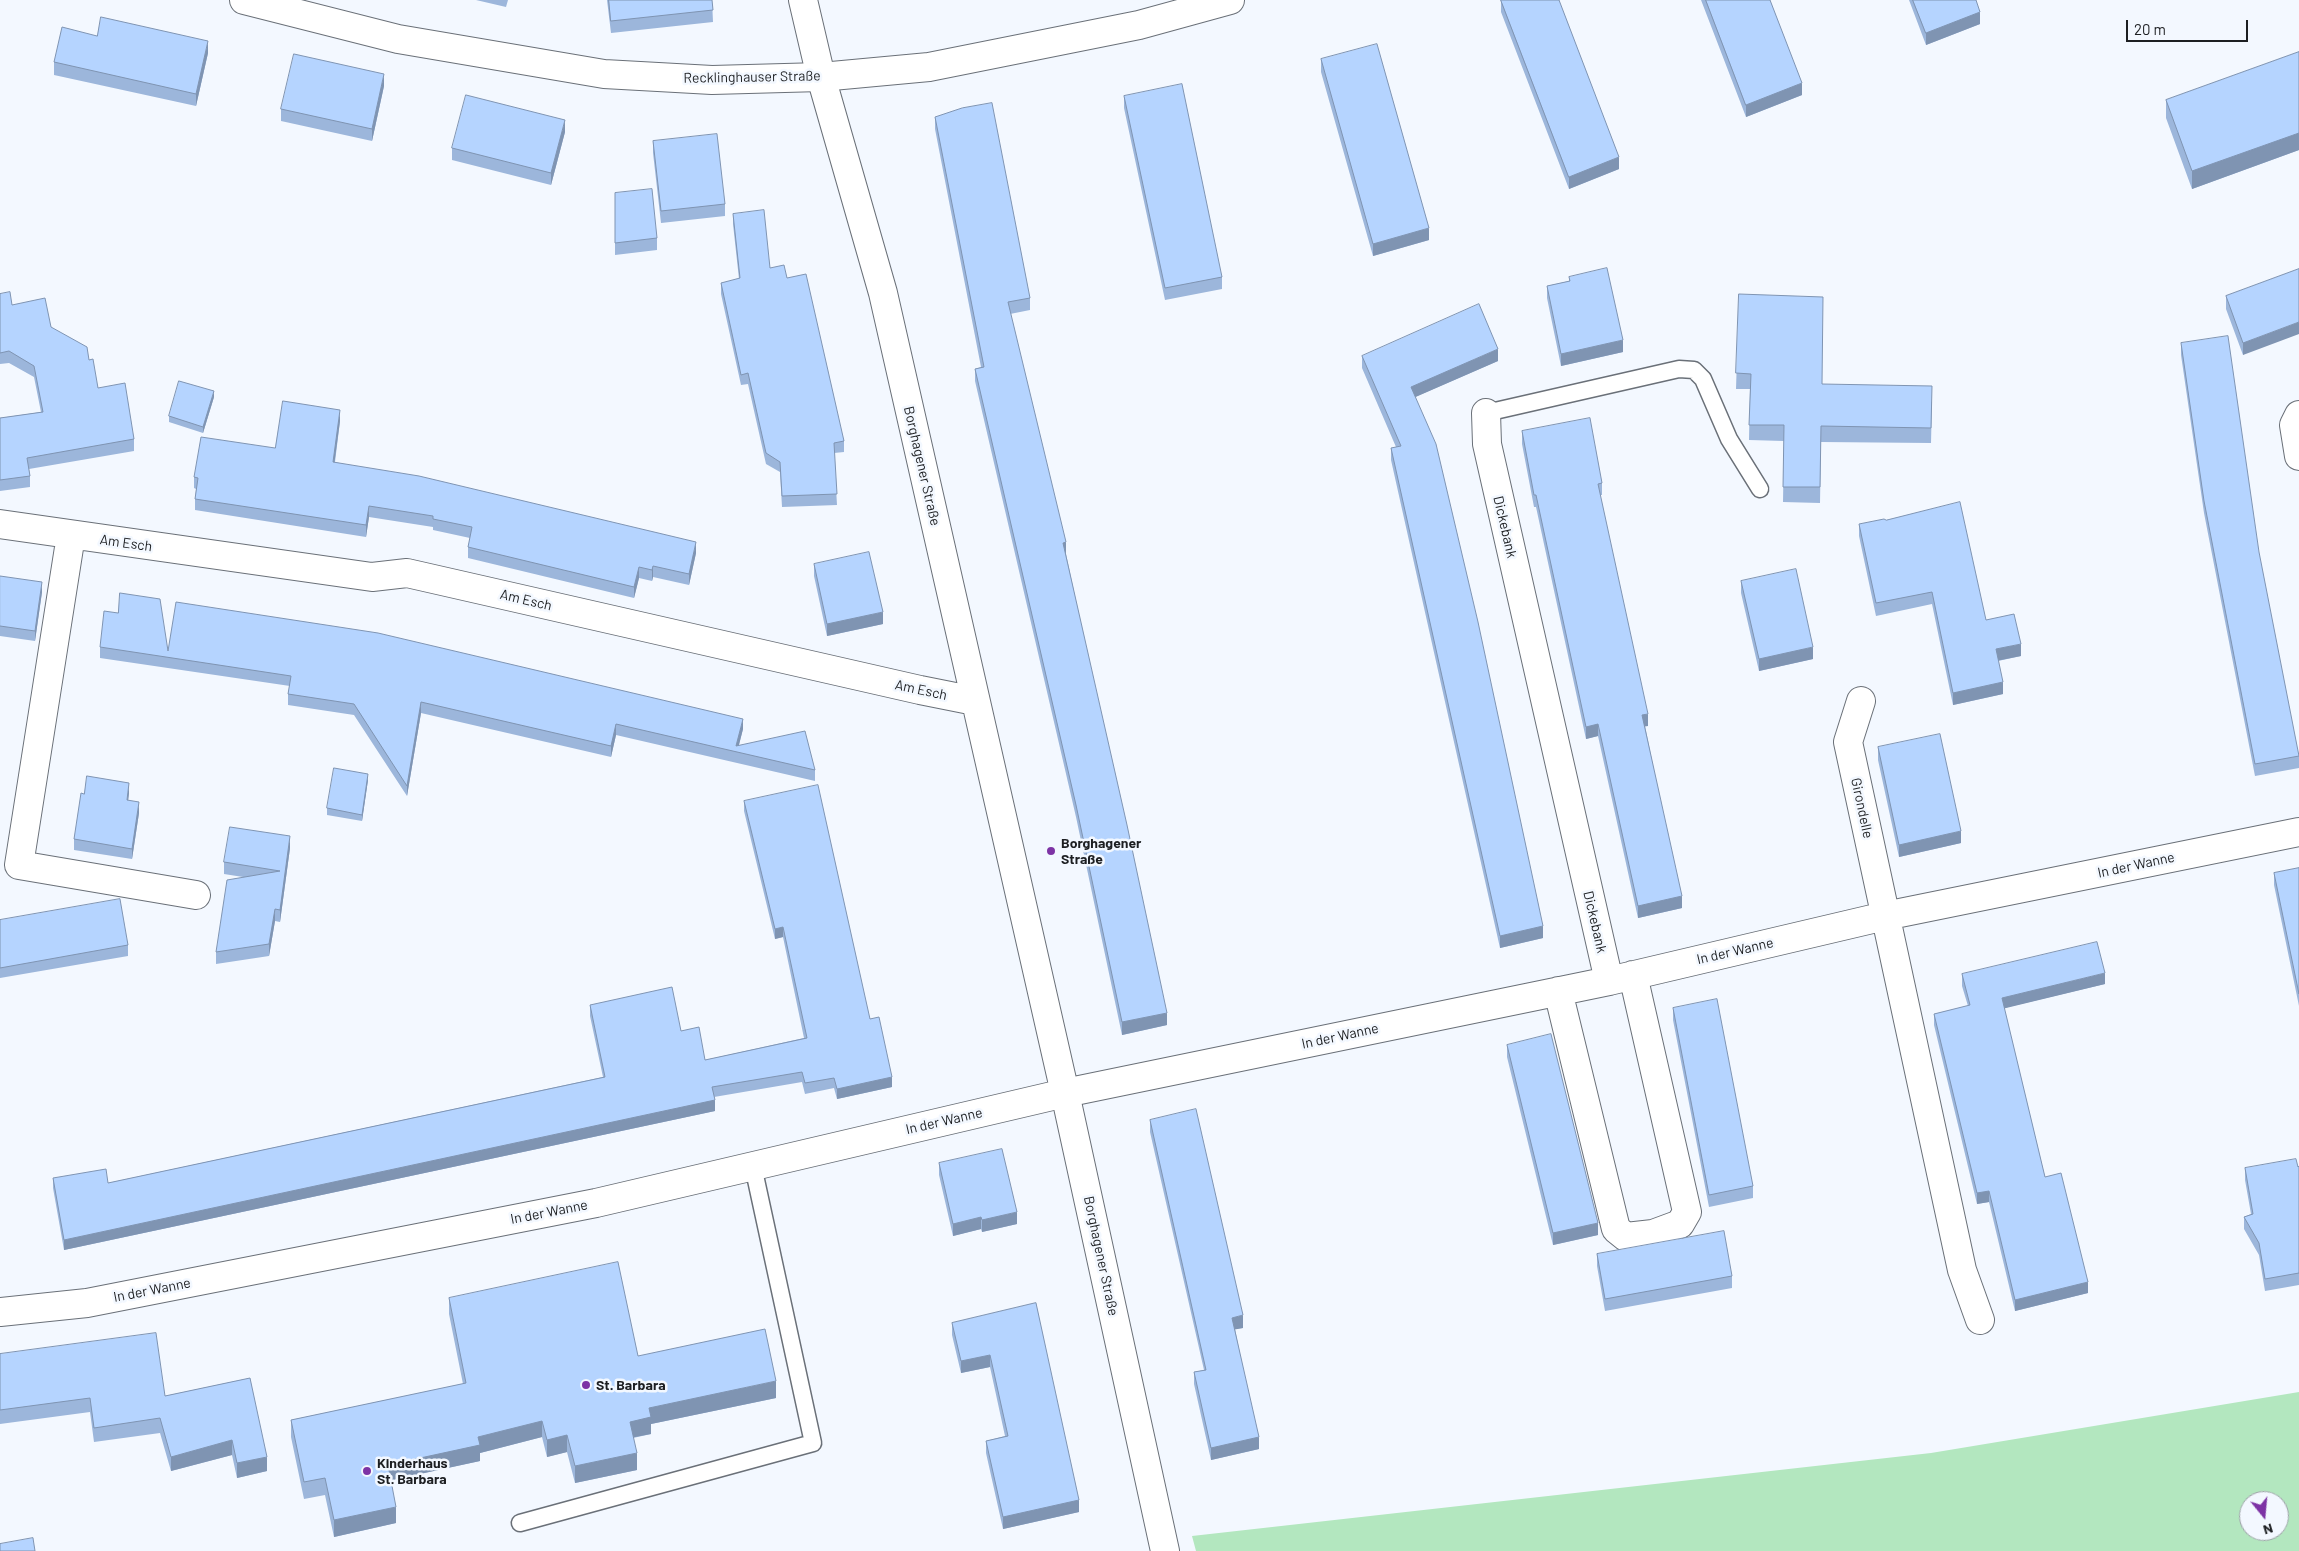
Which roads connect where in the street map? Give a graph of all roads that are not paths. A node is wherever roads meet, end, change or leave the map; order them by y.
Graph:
1 (244, 0) edge
2 (803, 0) edge
3 (1230, 0) edge
4 (821, 77) junction
5 (1486, 413) joint
6 (2299, 416) edge
7 (2299, 456) edge
8 (1760, 489) dead end
9 (0, 524) edge
10 (71, 535) junction
11 (976, 701) junction
12 (1861, 701) dead end
13 (2299, 832) edge
14 (196, 895) dead end
15 (1885, 916) junction
16 (1621, 978) junction
17 (1558, 991) junction
18 (1065, 1093) junction
19 (753, 1166) junction
20 (0, 1312) edge
21 (1980, 1320) dead end
22 (520, 1523) dead end
23 (1165, 1551) edge

1 - 4 street, Recklinghauser Straße
2 - 4 street, Borghagener Straße
3 - 4 street, Recklinghauser Straße
4 - 11 street, Borghagener Straße
5 - 8 lane, Dickebank
5 - 16 street, Dickebank
6 - 7 street
9 - 10 street, Am Esch
10 - 11 street, Am Esch
10 - 14 street
11 - 18 street, Borghagener Straße
12 - 15 street, Girondelle
13 - 15 street, In der Wanne
15 - 16 street, In der Wanne
15 - 21 street
16 - 17 street, In der Wanne
16 - 17 street, Dickebank
17 - 18 street, In der Wanne
18 - 19 street, In der Wanne
18 - 23 street, Borghagener Straße
19 - 20 street, In der Wanne
19 - 22 lane

